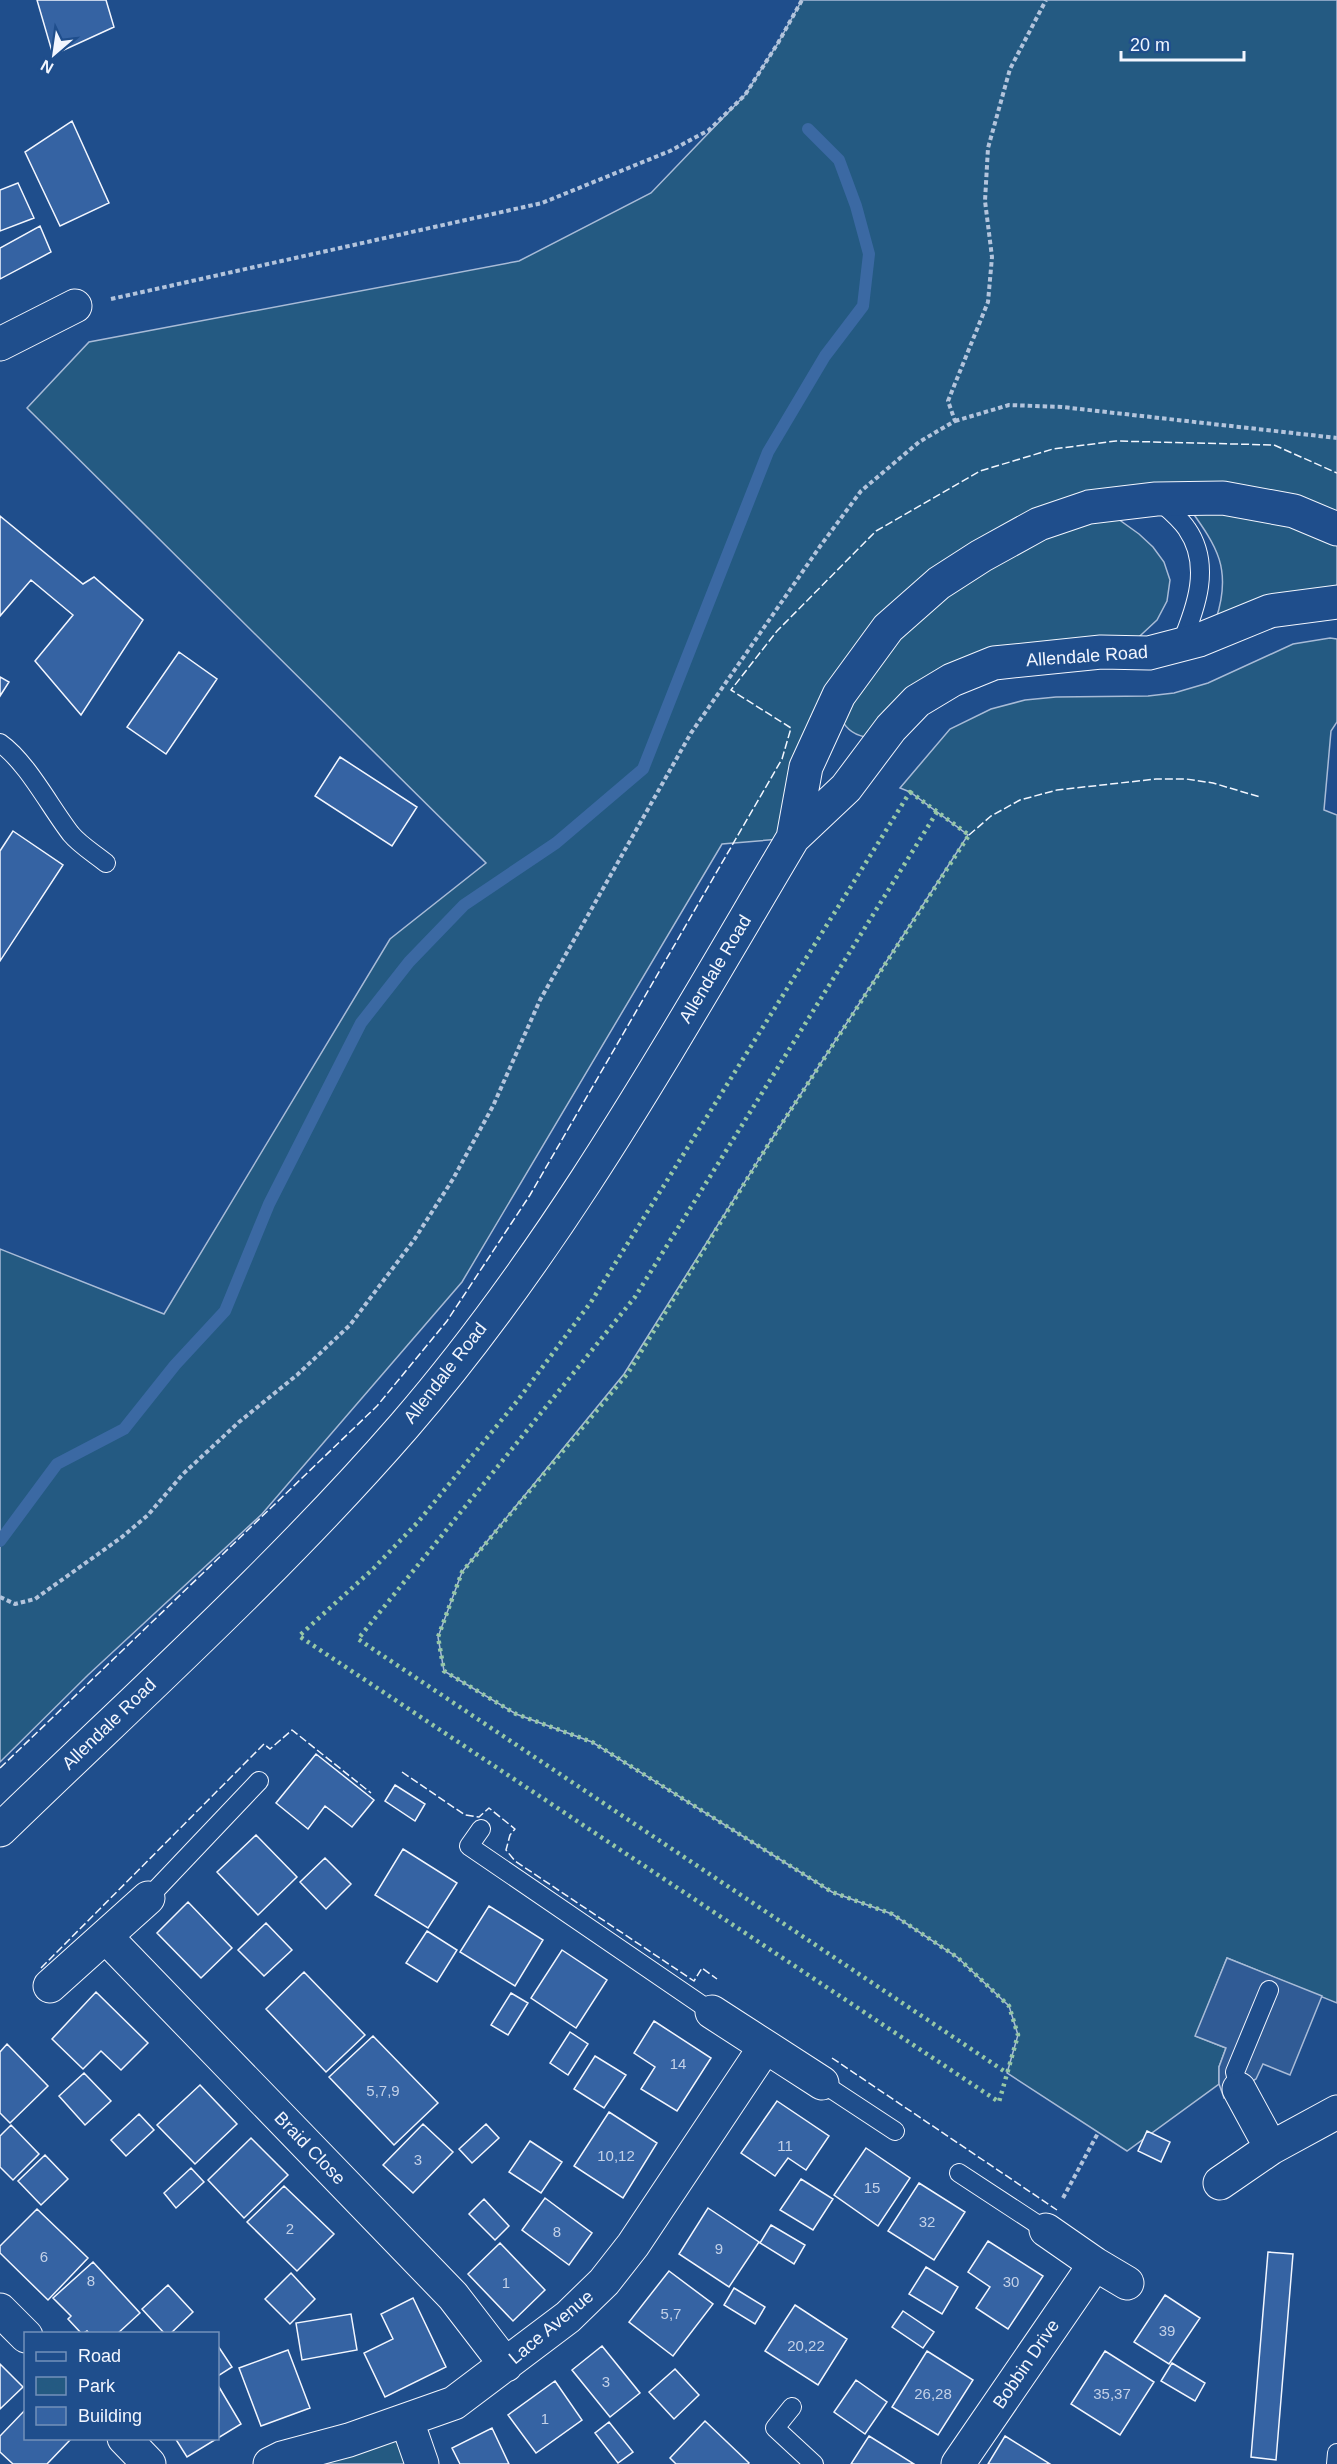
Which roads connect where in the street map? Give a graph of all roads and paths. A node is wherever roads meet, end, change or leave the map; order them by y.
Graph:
1 (802, 0) edge
2 (1046, 0) edge
3 (75, 306) joint
4 (0, 344) edge
5 (955, 421) junction
6 (1337, 438) edge
7 (1156, 499) junction
8 (1337, 529) edge
9 (1337, 602) edge
10 (1181, 644) junction
11 (0, 743) edge
12 (792, 838) junction
13 (106, 863) dead end
14 (0, 1597) edge
15 (259, 1781) dead end
16 (481, 1829) dead end
17 (0, 1830) edge
18 (148, 1898) joint
19 (106, 1938) junction
20 (50, 1986) dead end
21 (1269, 1990) dead end
22 (712, 2012) joint
23 (765, 2047) junction
24 (822, 2083) joint
25 (1239, 2089) joint
26 (1337, 2112) edge
27 (895, 2131) dead end
28 (1098, 2133) dead end
29 (1271, 2148) junction
30 (959, 2173) dead end
31 (1220, 2183) dead end
32 (1046, 2230) junction
33 (1095, 2264) junction
34 (1127, 2283) dead end
35 (0, 2310) edge
36 (24, 2334) edge
37 (506, 2365) junction
38 (792, 2407) dead end
39 (406, 2421) junction
40 (125, 2440) edge
41 (1337, 2452) edge
42 (149, 2464) edge
43 (270, 2464) edge
44 (422, 2464) edge
45 (814, 2464) edge
46 (958, 2464) edge
47 (1336, 2464) edge

1 - 3 path
2 - 5 path
3 - 4 street
5 - 6 path
5 - 14 path
7 - 8 street, Allendale Road
7 - 10 lane
7 - 12 street, Allendale Road
9 - 10 street, Allendale Road
10 - 12 street, Allendale Road
11 - 13 lane
12 - 17 street, Allendale Road
15 - 18 lane
16 - 22 lane
18 - 19 street
19 - 20 street
19 - 37 street, Braid Close
21 - 25 lane
22 - 23 street
23 - 24 street
23 - 37 street, Lace Avenue
24 - 27 lane
25 - 29 street
26 - 29 street
28 - 32 path
29 - 31 street
30 - 32 lane
32 - 33 street
33 - 34 street
33 - 46 street, Bobbin Drive
35 - 36 street
37 - 39 street, Lace Avenue
38 - 45 lane
39 - 43 street, Lace Avenue
39 - 44 street
40 - 42 street
41 - 47 lane

